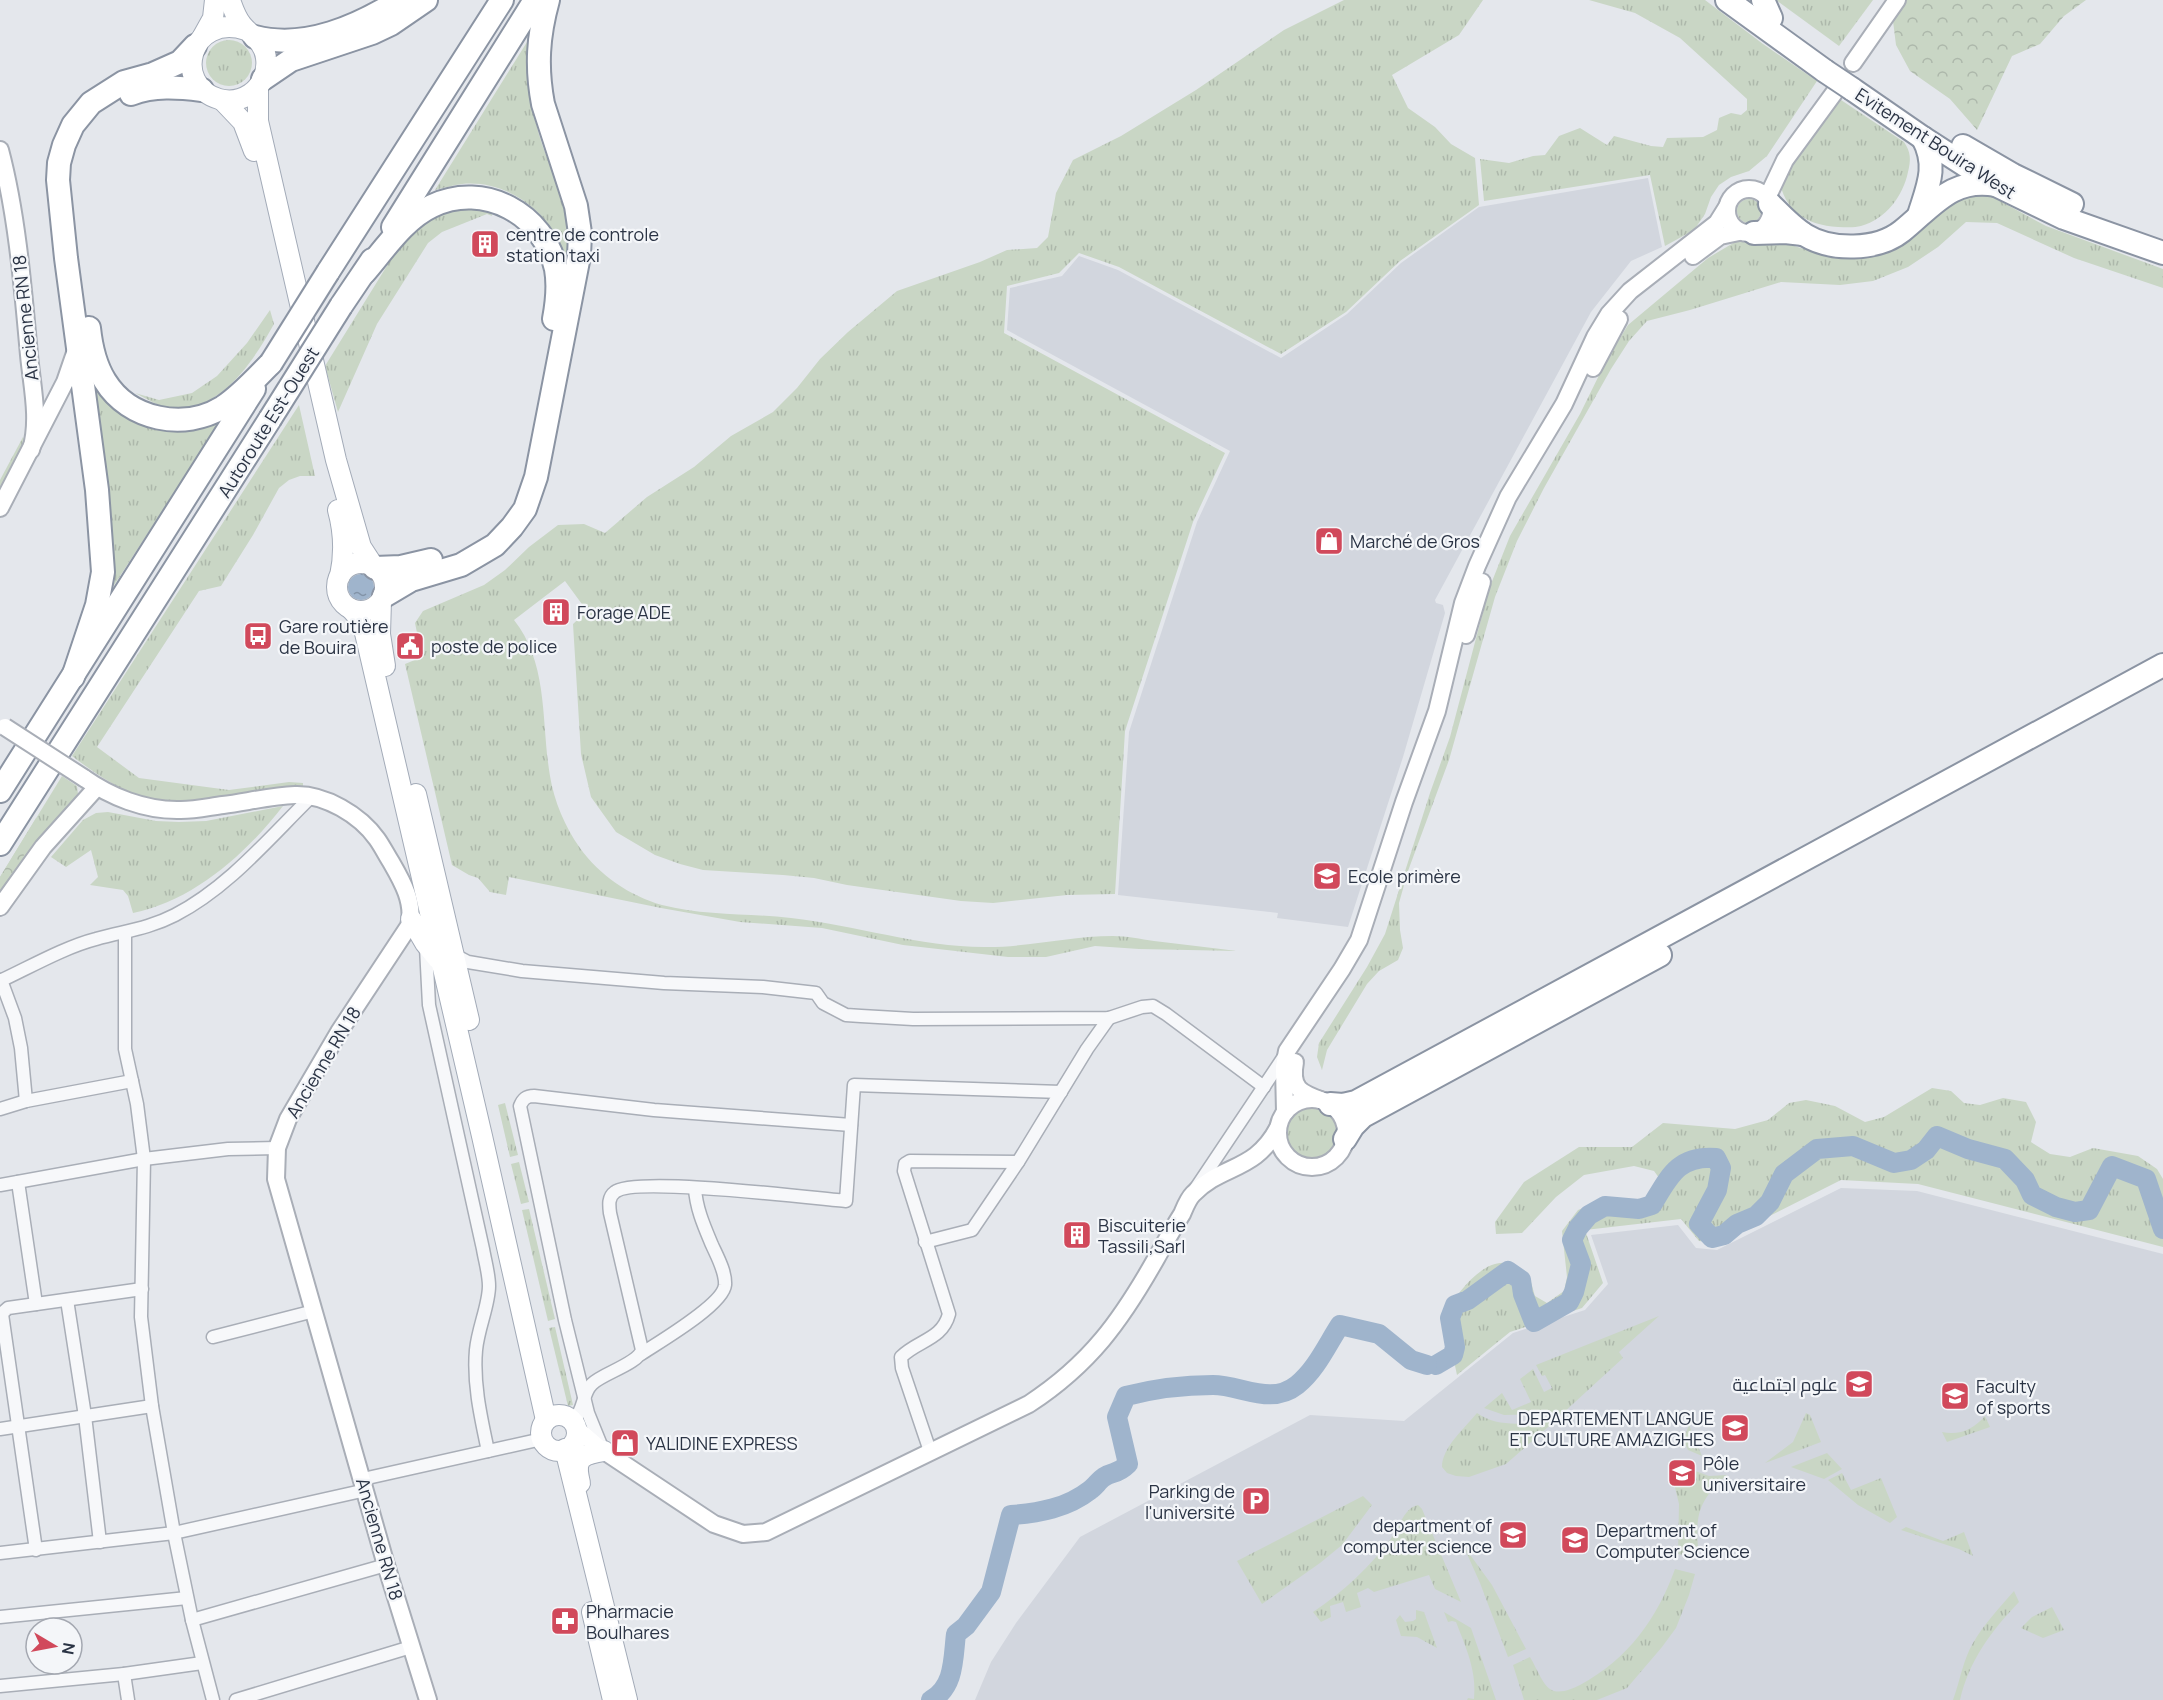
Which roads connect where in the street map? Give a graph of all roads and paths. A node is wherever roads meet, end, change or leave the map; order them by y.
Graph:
1 (215, 0) edge
2 (230, 0) edge
3 (400, 0) edge
4 (426, 0) edge
5 (502, 0) edge
6 (535, 0) edge
7 (548, 0) edge
8 (1727, 0) edge
9 (1749, 0) edge
10 (1897, 0) edge
11 (1767, 9) edge
12 (251, 33) junction
13 (199, 42) junction
14 (1843, 75) junction
15 (260, 83) junction
16 (202, 90) junction
17 (223, 100) junction
18 (1923, 138) junction
19 (0, 150) edge
20 (1785, 160) junction
21 (1996, 185) junction
22 (1747, 189) junction
23 (1768, 201) junction
24 (1727, 207) junction
25 (1919, 215) junction
26 (1746, 232) junction
27 (1803, 234) junction
28 (2163, 238) edge
29 (2163, 253) edge
30 (364, 273) junction
31 (77, 345) junction
32 (271, 363) junction
33 (34, 400) junction
34 (55, 400) junction
35 (84, 401) junction
36 (31, 450) junction
37 (0, 508) edge
38 (375, 567) junction
39 (340, 576) junction
40 (382, 599) junction
41 (351, 609) junction
42 (2163, 664) edge
43 (73, 676) junction
44 (2163, 681) edge
45 (3, 725) edge
46 (91, 783) junction
47 (0, 790) edge
48 (312, 796) junction
49 (0, 844) edge
50 (0, 907) edge
51 (411, 919) junction
52 (125, 933) junction
53 (425, 943) junction
54 (447, 959) junction
55 (476, 963) junction
56 (1, 980) edge
57 (460, 981) junction
58 (1109, 1018) junction
59 (1287, 1052) junction
60 (132, 1081) junction
61 (1264, 1087) junction
62 (1060, 1092) junction
63 (26, 1101) junction
64 (1326, 1103) junction
65 (0, 1109) edge
66 (1282, 1120) junction
67 (851, 1125) junction
68 (1345, 1139) junction
69 (277, 1148) junction
70 (144, 1159) junction
71 (1017, 1162) junction
72 (1247, 1162) junction
73 (1308, 1167) junction
74 (18, 1182) junction
75 (0, 1185) edge
76 (695, 1188) junction
77 (1192, 1194) junction
78 (925, 1242) junction
79 (142, 1289) junction
80 (67, 1300) junction
81 (36, 1304) junction
82 (314, 1311) junction
83 (1, 1315) edge
84 (213, 1337) dead end
85 (641, 1354) junction
86 (585, 1399) junction
87 (152, 1406) junction
88 (85, 1416) junction
89 (17, 1426) junction
90 (0, 1429) edge
91 (560, 1433) junction
92 (601, 1449) junction
93 (488, 1451) junction
94 (930, 1451) junction
95 (364, 1485) junction
96 (584, 1530) junction
97 (174, 1533) junction
98 (100, 1542) junction
99 (36, 1550) junction
100 (0, 1553) edge
101 (386, 1565) junction
102 (187, 1598) junction
103 (0, 1617) edge
104 (192, 1620) junction
105 (411, 1647) junction
106 (202, 1663) junction
107 (124, 1674) junction
108 (0, 1686) edge
109 (128, 1700) edge
110 (213, 1700) edge
111 (236, 1700) edge
112 (428, 1700) edge
113 (613, 1700) edge
114 (627, 1700) edge

1 - 13 main road
2 - 12 main road
3 - 12 highway
4 - 15 highway
5 - 32 highway, Autoroute Est-Ouest, bridge
6 - 30 highway, Autoroute Est-Ouest
7 - 40 highway
8 - 14 highway, Evitement Bouira West
9 - 11 highway, Evitement Bouira West
10 - 14 main road
11 - 14 highway, Evitement Bouira West
12 - 13 main road
12 - 15 main road
13 - 16 main road
13 - 31 highway
14 - 18 highway, Evitement Bouira West
14 - 20 main road
14 - 28 highway, Evitement Bouira West
15 - 17 main road
15 - 38 main road
16 - 17 main road
16 - 32 highway
17 - 39 main road
18 - 21 highway, Evitement Bouira West
18 - 25 highway
19 - 33 main road, Ancienne RN 18
20 - 22 main road
20 - 23 main road
21 - 25 highway
21 - 29 highway, Evitement Bouira West
22 - 23 main road
22 - 24 main road
23 - 26 main road
23 - 27 highway
24 - 26 main road
24 - 59 main road
25 - 27 highway
26 - 27 highway
26 - 64 main road
30 - 38 highway
30 - 49 highway, Autoroute Est-Ouest, bridge
31 - 34 main road, Ancienne RN 18
31 - 35 highway
32 - 43 highway, Autoroute Est-Ouest
33 - 34 street
33 - 36 main road, Ancienne RN 18
34 - 35 street
34 - 36 main road, Ancienne RN 18
35 - 43 highway
36 - 37 main road, Ancienne RN 18
38 - 39 main road
38 - 40 main road
39 - 41 main road
40 - 41 main road
40 - 54 main road
41 - 54 main road
42 - 64 highway
43 - 47 highway, Autoroute Est-Ouest
44 - 68 highway
45 - 46 main road, bridge
46 - 48 main road
46 - 50 main road
48 - 51 main road
48 - 52 street
51 - 53 main road
51 - 69 main road, Ancienne RN 18
52 - 56 street
52 - 60 street
53 - 54 main road
53 - 93 street
54 - 55 street
54 - 57 main road
54 - 91 main road
55 - 57 street
55 - 58 street
56 - 63 street
57 - 91 main road
58 - 61 street
58 - 62 street
59 - 61 street
59 - 66 main road
60 - 63 street
60 - 70 street
61 - 77 street
62 - 67 street
62 - 71 street
63 - 65 street
64 - 66 main road
64 - 68 main road
66 - 72 main road
66 - 73 main road
67 - 76 street
67 - 86 street
68 - 73 main road
69 - 70 street
69 - 82 main road, Ancienne RN 18
70 - 74 street
70 - 79 street
71 - 78 street
71 - 78 street
72 - 73 main road
72 - 77 main road
74 - 75 street
74 - 81 street
76 - 85 street
76 - 85 street
77 - 94 main road
78 - 94 street
79 - 80 street
79 - 87 street
80 - 81 street
80 - 88 street
81 - 83 street
82 - 84 street
82 - 95 main road, Ancienne RN 18
83 - 89 street
85 - 86 street
86 - 91 street
86 - 92 street
87 - 88 street
87 - 97 street
88 - 89 street
88 - 98 street
89 - 90 street
89 - 99 street
91 - 92 main road
91 - 93 street
91 - 96 main road
91 - 113 main road
92 - 94 main road
92 - 96 main road
93 - 95 street
95 - 97 street
95 - 101 main road, Ancienne RN 18
96 - 114 main road
97 - 98 street
97 - 102 street
98 - 99 street
99 - 100 street
101 - 104 street
101 - 105 main road, Ancienne RN 18
102 - 103 street
102 - 104 street
104 - 106 street
105 - 111 street
105 - 112 main road, Ancienne RN 18
106 - 107 street
106 - 110 street
107 - 108 street
107 - 109 street

